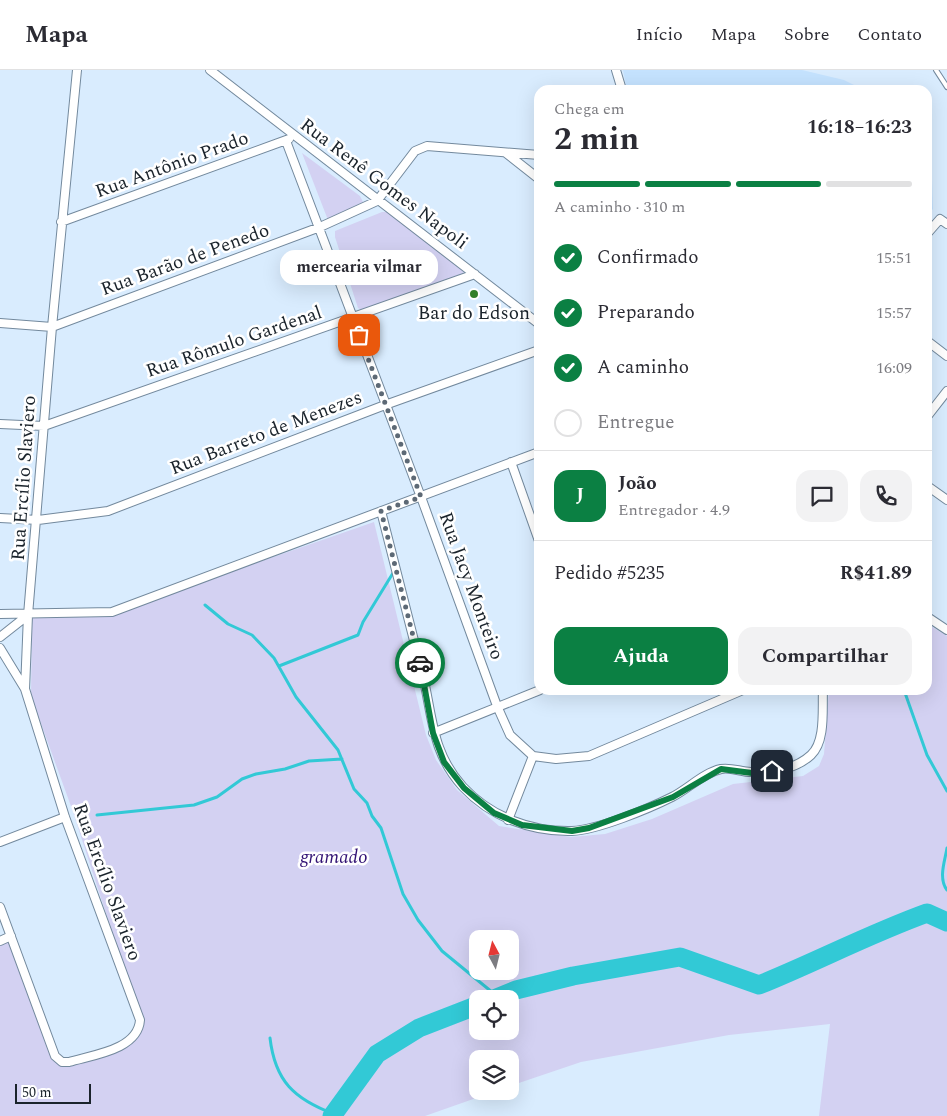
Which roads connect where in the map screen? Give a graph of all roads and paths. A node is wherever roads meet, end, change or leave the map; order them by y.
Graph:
1 (77, 70) edge
2 (210, 70) edge
3 (616, 70) edge
4 (936, 70) edge
5 (620, 85) edge
6 (947, 86) edge
7 (294, 137) junction
8 (286, 141) junction
9 (506, 153) junction
10 (534, 155) edge
11 (534, 175) edge
12 (377, 201) junction
13 (61, 222) junction
14 (947, 224) edge
15 (320, 227) junction
16 (932, 228) edge
17 (475, 274) junction
18 (352, 318) junction
19 (534, 320) edge
20 (0, 323) edge
21 (52, 327) junction
22 (932, 345) edge
23 (534, 352) edge
24 (947, 356) edge
25 (947, 391) edge
26 (385, 405) junction
27 (932, 410) edge
28 (0, 424) edge
29 (44, 426) junction
30 (534, 454) edge
31 (511, 462) junction
32 (932, 489) edge
33 (421, 497) junction
34 (947, 500) edge
35 (381, 511) junction
36 (0, 518) edge
37 (38, 520) junction
38 (534, 527) edge
39 (0, 614) edge
40 (28, 615) junction
41 (932, 620) edge
42 (947, 630) edge
43 (0, 637) edge
44 (0, 648) edge
45 (25, 689) junction
46 (534, 692) edge
47 (731, 695) edge
48 (823, 695) edge
49 (497, 706) junction
50 (433, 733) junction
51 (533, 756) junction
52 (65, 817) junction
53 (508, 820) junction
54 (0, 842) edge
55 (0, 907) edge
56 (11, 936) junction
57 (0, 941) edge

1 - 13 street, Rua Ercílio Slaviero
2 - 7 street, Rua Renê Gomes Napoli
3 - 5 street
4 - 6 lane
7 - 8 street, Rua Antônio Prado
7 - 12 street, Rua Renê Gomes Napoli
8 - 13 street, Rua Antônio Prado
8 - 15 street, Rua Jacy Monteiro
9 - 10 street
9 - 11 street
9 - 12 street
12 - 15 street, Rua Barão de Penedo
12 - 17 street, Rua Renê Gomes Napoli
13 - 21 street, Rua Ercílio Slaviero
14 - 16 street
15 - 18 street, Rua Jacy Monteiro
15 - 21 street, Rua Barão de Penedo
17 - 18 street, Rua Rômulo Gardenal
17 - 19 street, Rua Renê Gomes Napoli
18 - 26 street, Rua Jacy Monteiro
18 - 29 street, Rua Rômulo Gardenal
20 - 21 street, Rua Barão de Penedo
21 - 29 street, Rua Ercílio Slaviero
22 - 24 street
23 - 26 street, Rua Barreto de Menezes
25 - 27 street
26 - 33 street, Rua Jacy Monteiro
26 - 37 street, Rua Barreto de Menezes
28 - 29 street, Rua Rômulo Gardenal
29 - 37 street, Rua Ercílio Slaviero
30 - 31 street
31 - 33 street
31 - 38 street
32 - 34 street
33 - 35 street
33 - 49 street, Rua Jacy Monteiro
35 - 40 street
35 - 50 street
36 - 37 street, Rua Barreto de Menezes
37 - 40 street, Rua Ercílio Slaviero
39 - 40 street
40 - 43 street
40 - 45 street, Rua Ercílio Slaviero
41 - 42 street
44 - 45 street
45 - 52 street, Rua Ercílio Slaviero
46 - 49 street
47 - 51 street
48 - 53 street
49 - 50 street
49 - 51 street, Rua Jacy Monteiro
50 - 53 street
51 - 53 street
52 - 54 street
52 - 56 street, Rua Ercílio Slaviero
55 - 56 street
56 - 57 street

